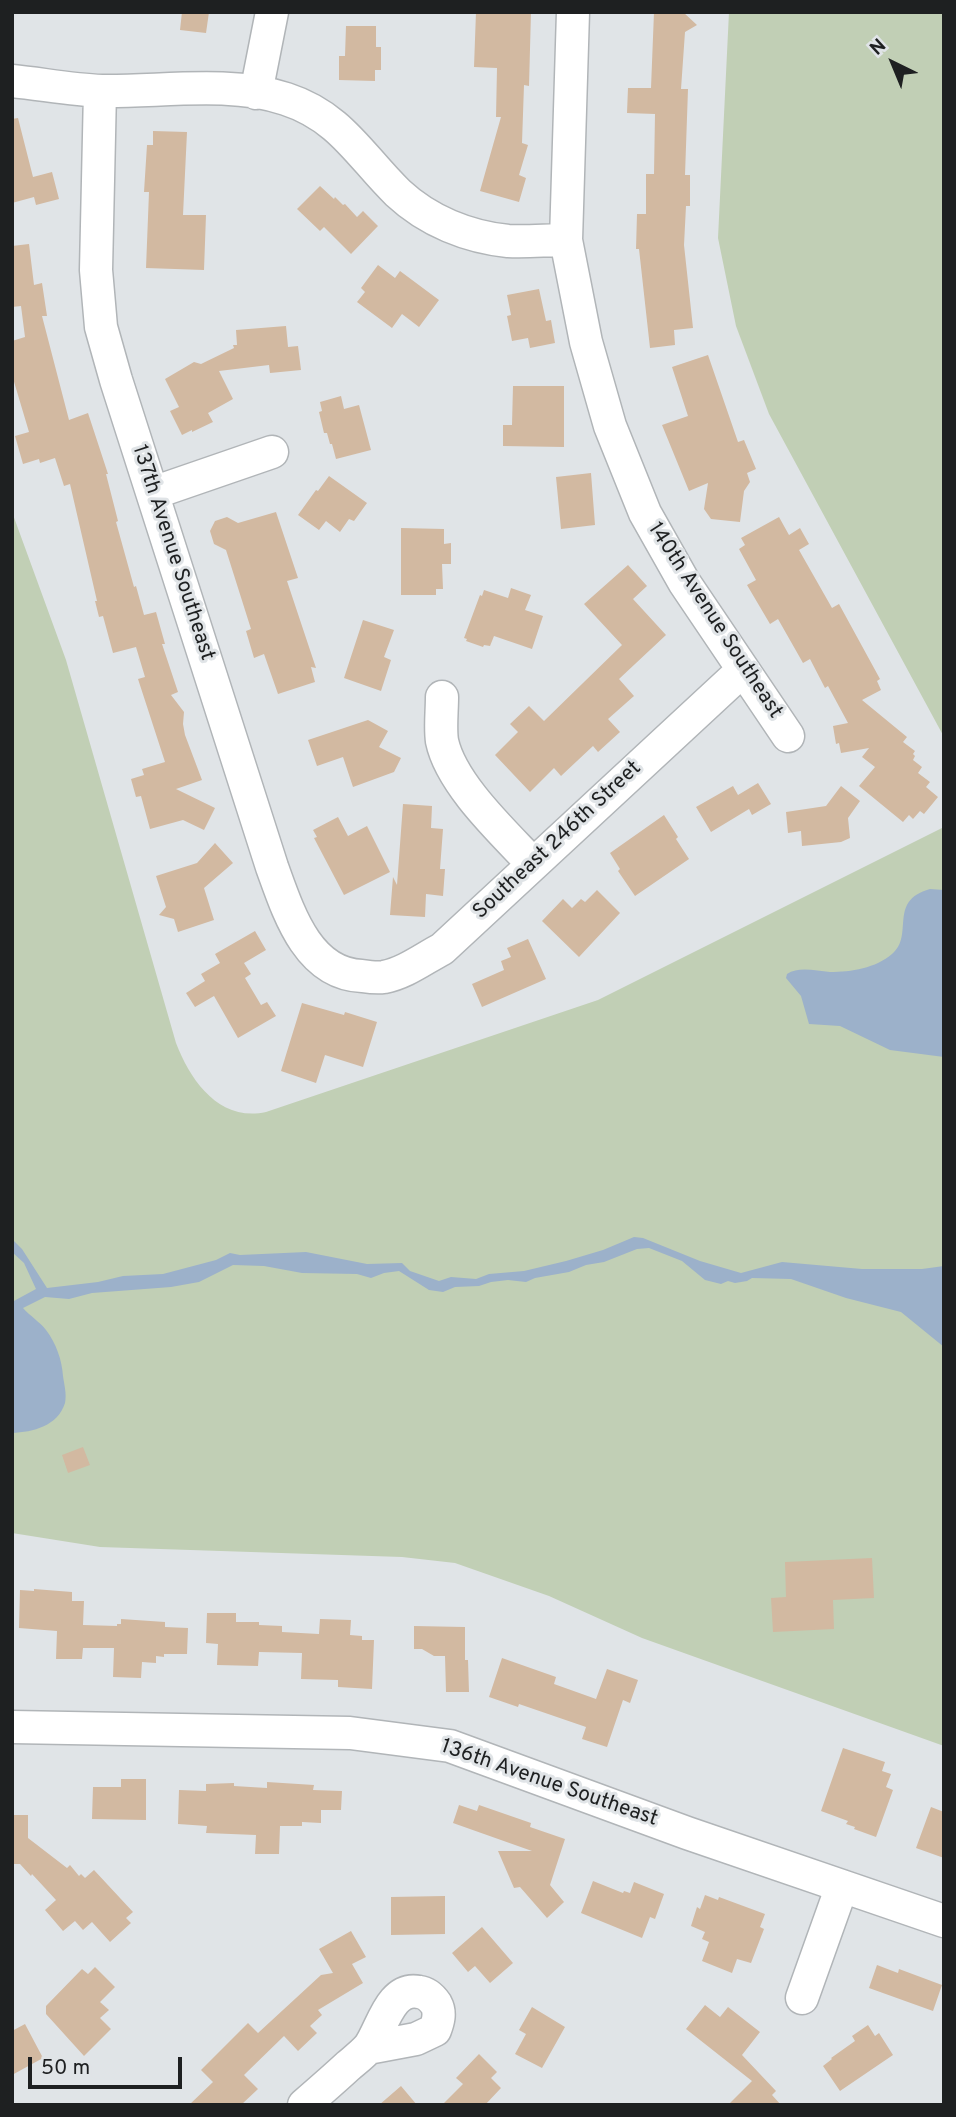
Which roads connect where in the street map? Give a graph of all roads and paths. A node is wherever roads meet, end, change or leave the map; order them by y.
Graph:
1 (272, 12) edge
2 (573, 12) edge
3 (12, 80) edge
4 (100, 91) junction
5 (256, 93) junction
6 (566, 240) junction
7 (272, 452) dead end
8 (153, 494) junction
9 (743, 670) junction
10 (442, 697) dead end
11 (788, 736) dead end
12 (533, 864) junction
13 (355, 976) joint
14 (12, 1727) edge
15 (842, 1886) junction
16 (944, 1921) edge
17 (802, 1998) dead end
18 (368, 2048) dead end
19 (304, 2105) edge

1 - 5 street
2 - 6 street, 140th Avenue Southeast
3 - 4 street
4 - 5 street
4 - 8 street, 137th Avenue Southeast
5 - 6 street
6 - 9 street, 140th Avenue Southeast
7 - 8 street
8 - 13 street, 137th Avenue Southeast
9 - 11 street, 140th Avenue Southeast
9 - 12 street, Southeast 246th Street
10 - 12 street
12 - 13 street, Southeast 246th Street
14 - 15 street, 136th Avenue Southeast
15 - 16 street, 136th Avenue Southeast
15 - 17 street
18 - 19 street

